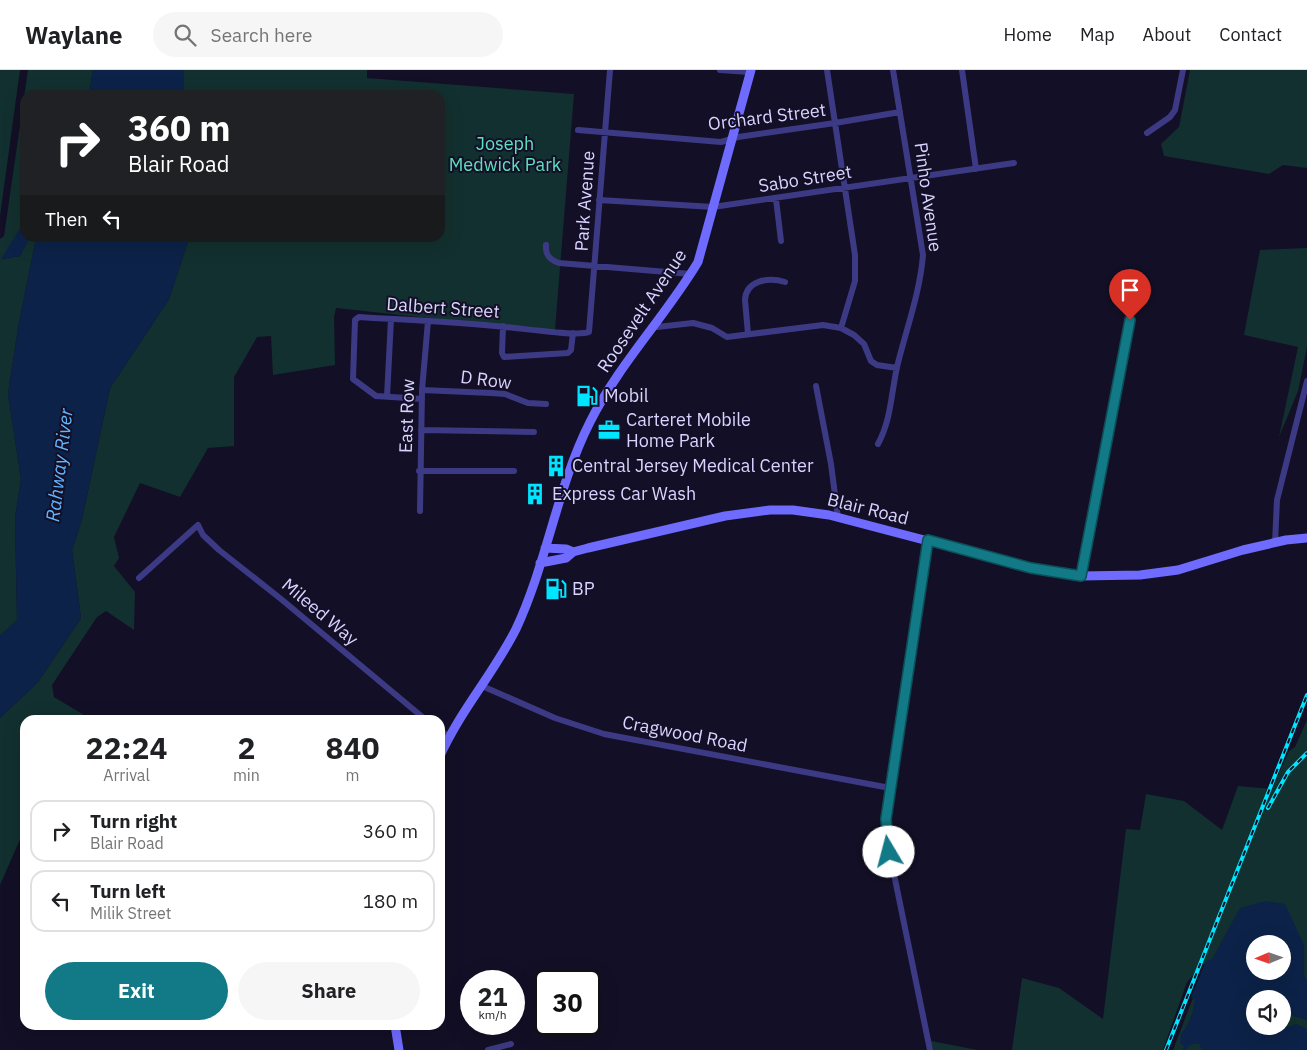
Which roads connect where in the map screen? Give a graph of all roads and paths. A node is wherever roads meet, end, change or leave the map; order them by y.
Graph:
1 (610, 70) edge
2 (720, 70) edge
3 (827, 70) edge
4 (893, 70) edge
5 (962, 70) edge
6 (1183, 70) edge
7 (751, 71) edge
8 (900, 112) junction
9 (835, 123) junction
10 (578, 130) dead end
11 (605, 133) junction
12 (1147, 133) dead end
13 (732, 139) junction
14 (1014, 163) dead end
15 (976, 169) junction
16 (910, 179) junction
17 (845, 188) junction
18 (776, 199) junction
19 (599, 200) junction
20 (713, 208) junction
21 (781, 241) dead end
22 (546, 245) dead end
23 (595, 267) junction
24 (691, 274) junction
25 (785, 282) dead end
26 (391, 319) junction
27 (1130, 320) dead end
28 (428, 322) junction
29 (653, 325) junction
30 (503, 326) junction
31 (841, 328) junction
32 (573, 333) junction
33 (587, 333) joint
34 (748, 334) junction
35 (897, 368) junction
36 (1307, 381) edge
37 (816, 386) dead end
38 (422, 390) junction
39 (387, 397) junction
40 (422, 399) junction
41 (546, 404) dead end
42 (421, 430) junction
43 (534, 432) dead end
44 (878, 444) dead end
45 (420, 471) junction
46 (514, 471) dead end
47 (420, 511) dead end
48 (838, 518) junction
49 (1307, 538) edge
50 (928, 540) junction
51 (1275, 542) junction
52 (545, 548) junction
53 (573, 552) junction
54 (540, 563) junction
55 (1081, 576) junction
56 (139, 578) dead end
57 (482, 686) junction
58 (420, 715) edge
59 (445, 734) edge
60 (449, 737) junction
61 (445, 745) edge
62 (890, 788) junction
63 (396, 1030) edge
64 (510, 1044) dead end
65 (399, 1050) edge
66 (488, 1050) edge
67 (930, 1050) edge

1 - 11 street, Park Avenue
2 - 7 street
3 - 9 street
4 - 8 street, Pinho Avenue
5 - 15 street
6 - 12 street
7 - 13 street, Roosevelt Avenue
8 - 9 street, Orchard Street
8 - 16 street, Pinho Avenue
9 - 13 street, Orchard Street
9 - 17 street
10 - 11 street, Orchard Street
11 - 13 street, Orchard Street
11 - 19 street, Park Avenue
13 - 20 street, Roosevelt Avenue
14 - 15 street, Sabo Street
15 - 16 street, Sabo Street
16 - 17 street, Sabo Street
16 - 35 street, Pinho Avenue
17 - 18 street, Sabo Street
17 - 31 street
18 - 20 street, Sabo Street
18 - 21 street
19 - 20 street, Sabo Street
19 - 23 street, Park Avenue
20 - 24 street, Roosevelt Avenue
22 - 23 street
23 - 24 street
23 - 33 street, Park Avenue
24 - 29 street, Roosevelt Avenue
25 - 34 street
26 - 28 street, Dalbert Street
26 - 39 street
26 - 39 street, Dalbert Street
27 - 55 street
28 - 30 street, Dalbert Street
28 - 38 street, East Row
29 - 34 street
29 - 52 street, Roosevelt Avenue
30 - 32 street, Dalbert Street
30 - 32 street
31 - 34 street
31 - 35 street
32 - 33 street, Dalbert Street
35 - 44 street, Pinho Avenue
36 - 51 street
37 - 48 street
38 - 40 street, East Row
38 - 41 street, D Row
39 - 40 street
40 - 42 street, East Row
42 - 43 street
42 - 45 street, East Row
45 - 46 street
45 - 47 street, East Row
48 - 50 street, Blair Road
48 - 53 street, Blair Road
49 - 51 street, Blair Road
50 - 55 street, Blair Road
50 - 62 street
51 - 55 street, Blair Road
52 - 53 street
52 - 54 street, Roosevelt Avenue
53 - 54 street, Blair Road
54 - 57 street, Roosevelt Avenue
56 - 58 street, Mileed Way
57 - 60 street, Roosevelt Avenue
57 - 62 street, Cragwood Road
59 - 60 street
60 - 61 street, Roosevelt Avenue
62 - 67 street
63 - 65 street
64 - 66 street

